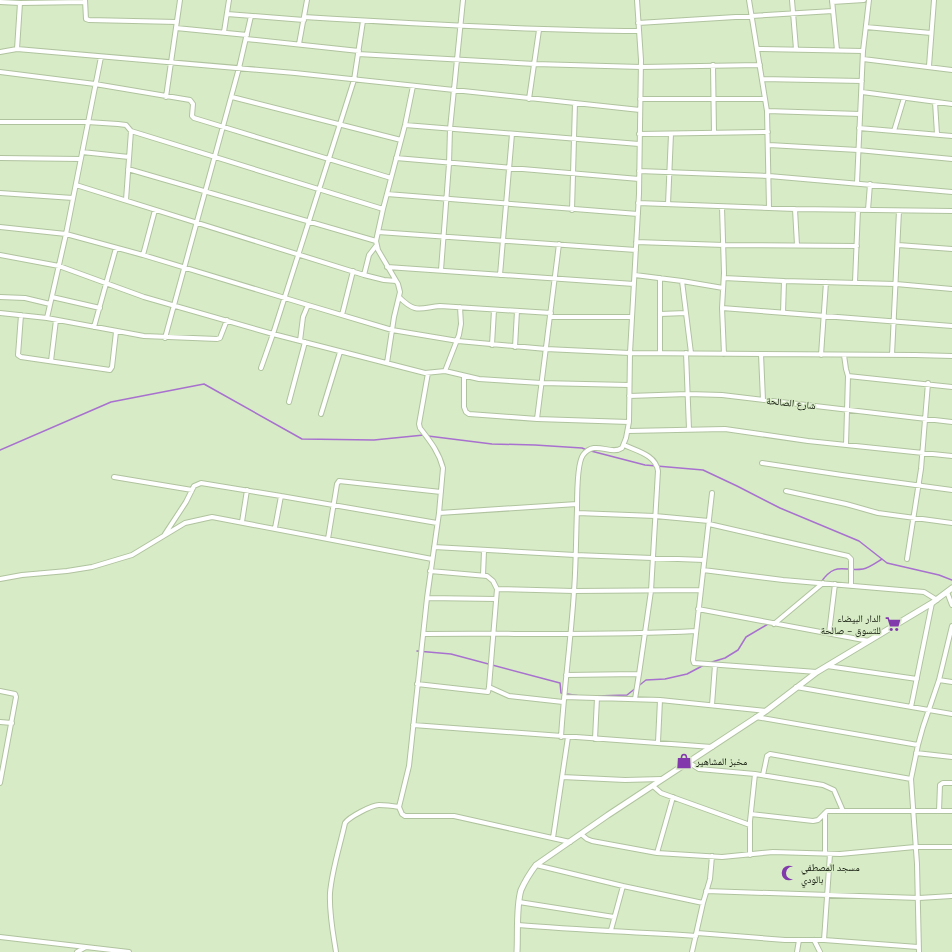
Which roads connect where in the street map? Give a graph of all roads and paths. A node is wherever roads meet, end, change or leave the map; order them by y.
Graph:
1 (180, 0) edge
2 (229, 0) edge
3 (307, 0) edge
4 (463, 0) edge
5 (637, 0) edge
6 (749, 0) edge
7 (792, 0) edge
8 (864, 0) edge
9 (869, 0) edge
10 (934, 0) edge
11 (85, 1) edge
12 (832, 1) edge
13 (0, 2) edge
14 (20, 3) junction
15 (833, 11) junction
16 (227, 14) junction
17 (794, 14) junction
18 (251, 16) junction
19 (752, 16) junction
20 (304, 18) junction
21 (363, 21) junction
22 (177, 22) junction
23 (638, 23) junction
24 (461, 27) junction
25 (866, 27) junction
26 (176, 28) junction
27 (539, 30) junction
28 (224, 32) junction
29 (639, 32) junction
30 (932, 33) junction
31 (247, 37) junction
32 (299, 44) junction
33 (17, 49) junction
34 (758, 49) junction
35 (796, 49) junction
36 (837, 50) junction
37 (863, 51) junction
38 (0, 52) edge
39 (359, 52) junction
40 (101, 57) junction
41 (863, 59) junction
42 (457, 60) junction
43 (171, 63) junction
44 (535, 64) junction
45 (713, 65) junction
46 (760, 65) junction
47 (929, 66) junction
48 (641, 67) junction
49 (240, 68) junction
50 (952, 70) edge
51 (0, 72) edge
52 (762, 79) junction
53 (354, 80) junction
54 (862, 81) junction
55 (95, 84) junction
56 (412, 86) junction
57 (454, 91) junction
58 (862, 92) junction
59 (166, 97) junction
60 (232, 97) junction
61 (904, 98) junction
62 (529, 99) junction
63 (640, 99) junction
64 (713, 99) junction
65 (765, 99) junction
66 (935, 102) junction
67 (575, 103) junction
68 (952, 104) edge
69 (640, 110) junction
70 (766, 111) junction
71 (860, 114) junction
72 (0, 122) edge
73 (87, 122) junction
74 (340, 125) junction
75 (404, 125) junction
76 (223, 127) junction
77 (859, 128) junction
78 (450, 129) junction
79 (131, 131) junction
80 (894, 131) junction
81 (768, 132) junction
82 (714, 133) junction
83 (512, 134) junction
84 (639, 134) junction
85 (671, 134) junction
86 (937, 134) junction
87 (952, 136) edge
88 (573, 139) junction
89 (401, 140) junction
90 (639, 144) junction
91 (768, 145) junction
92 (858, 150) junction
93 (82, 152) junction
94 (129, 157) junction
95 (214, 157) junction
96 (0, 158) edge
97 (396, 158) junction
98 (80, 159) junction
99 (329, 159) junction
100 (952, 159) edge
101 (449, 164) junction
102 (509, 168) junction
103 (128, 169) junction
104 (639, 171) junction
105 (670, 173) junction
106 (573, 174) junction
107 (769, 176) junction
108 (391, 178) junction
109 (639, 179) junction
110 (857, 183) junction
111 (870, 184) junction
112 (76, 185) junction
113 (319, 190) junction
114 (205, 191) junction
115 (952, 192) edge
116 (0, 193) edge
117 (387, 194) junction
118 (73, 198) junction
119 (126, 200) junction
120 (447, 200) junction
121 (638, 203) junction
122 (506, 204) junction
123 (668, 204) junction
124 (722, 207) junction
125 (769, 208) junction
126 (383, 209) junction
127 (795, 209) junction
128 (155, 210) junction
129 (572, 210) junction
130 (858, 210) junction
131 (868, 210) junction
132 (899, 211) junction
133 (952, 211) edge
134 (638, 214) junction
135 (196, 222) junction
136 (308, 222) junction
137 (0, 227) edge
138 (378, 232) junction
139 (66, 234) junction
140 (443, 236) junction
141 (503, 241) junction
142 (636, 242) junction
143 (376, 244) junction
144 (560, 244) junction
145 (724, 245) junction
146 (796, 245) junction
147 (898, 245) junction
148 (857, 246) junction
149 (116, 248) junction
150 (952, 249) edge
151 (636, 250) junction
152 (298, 254) junction
153 (0, 255) edge
154 (143, 255) junction
155 (59, 266) junction
156 (387, 267) junction
157 (184, 268) junction
158 (441, 270) junction
159 (353, 271) junction
160 (364, 275) junction
161 (500, 275) junction
162 (635, 275) junction
163 (556, 278) junction
164 (660, 278) junction
165 (724, 278) junction
166 (396, 281) junction
167 (682, 281) junction
168 (784, 281) junction
169 (826, 282) junction
170 (855, 282) junction
171 (107, 283) junction
172 (634, 284) junction
173 (896, 284) junction
174 (723, 288) junction
175 (952, 289) edge
176 (0, 297) edge
177 (52, 297) junction
178 (399, 297) junction
179 (284, 298) junction
180 (50, 304) junction
181 (174, 305) junction
182 (308, 306) junction
183 (460, 307) junction
184 (100, 308) junction
185 (722, 308) junction
186 (494, 310) junction
187 (517, 311) junction
188 (0, 313) edge
189 (784, 313) junction
190 (660, 314) junction
191 (686, 314) junction
192 (22, 315) junction
193 (342, 315) junction
194 (551, 315) junction
195 (824, 316) junction
196 (632, 317) junction
197 (47, 318) junction
198 (56, 320) junction
199 (227, 320) junction
200 (894, 322) junction
201 (952, 326) edge
202 (94, 327) junction
203 (392, 330) junction
204 (116, 332) junction
205 (273, 334) junction
206 (165, 338) junction
207 (300, 341) junction
208 (458, 341) junction
209 (305, 342) junction
210 (492, 345) junction
211 (515, 347) junction
212 (546, 349) junction
213 (340, 352) junction
214 (630, 353) junction
215 (660, 353) junction
216 (688, 353) junction
217 (724, 354) junction
218 (761, 354) junction
219 (821, 354) junction
220 (844, 355) junction
221 (892, 355) junction
222 (952, 356) edge
223 (51, 361) junction
224 (387, 363) junction
225 (260, 368) dead end
226 (445, 371) junction
227 (428, 373) junction
228 (464, 376) junction
229 (848, 376) junction
230 (541, 383) junction
231 (928, 384) junction
232 (630, 385) junction
233 (952, 387) edge
234 (688, 394) junction
235 (629, 396) junction
236 (763, 400) junction
237 (288, 402) dead end
238 (848, 410) junction
239 (321, 414) dead end
240 (537, 419) junction
241 (926, 419) junction
242 (629, 422) junction
243 (952, 422) edge
244 (689, 429) junction
245 (628, 431) junction
246 (624, 445) junction
247 (846, 445) junction
248 (923, 453) junction
249 (952, 456) edge
250 (762, 463) dead end
251 (114, 477) dead end
252 (919, 486) junction
253 (192, 490) junction
254 (247, 490) junction
255 (952, 490) edge
256 (786, 491) dead end
257 (441, 492) junction
258 (712, 493) dead end
259 (281, 496) junction
260 (577, 504) junction
261 (334, 505) junction
262 (439, 513) junction
263 (577, 513) junction
264 (655, 516) junction
265 (914, 518) junction
266 (242, 522) junction
267 (437, 523) junction
268 (709, 523) junction
269 (952, 523) edge
270 (275, 528) junction
271 (164, 536) junction
272 (328, 539) junction
273 (434, 547) junction
274 (484, 551) junction
275 (575, 555) junction
276 (653, 557) junction
277 (432, 559) junction
278 (907, 559) dead end
279 (704, 560) junction
280 (703, 570) junction
281 (430, 571) junction
282 (483, 575) junction
283 (0, 579) edge
284 (823, 583) junction
285 (835, 584) junction
286 (851, 586) junction
287 (952, 588) edge
288 (497, 589) junction
289 (701, 590) junction
290 (574, 591) junction
291 (651, 591) junction
292 (946, 592) junction
293 (427, 598) junction
294 (496, 599) junction
295 (934, 601) junction
296 (952, 605) edge
297 (698, 609) junction
298 (774, 624) junction
299 (952, 626) edge
300 (696, 631) junction
301 (646, 632) junction
302 (494, 633) junction
303 (829, 633) junction
304 (424, 634) junction
305 (570, 634) junction
306 (869, 641) junction
307 (715, 665) junction
308 (827, 666) junction
309 (817, 672) junction
310 (639, 674) junction
311 (566, 675) junction
312 (917, 679) junction
313 (940, 680) junction
314 (952, 682) edge
315 (417, 684) junction
316 (489, 687) junction
317 (796, 688) junction
318 (0, 691) edge
319 (564, 697) junction
320 (597, 698) junction
321 (635, 699) junction
322 (660, 700) junction
323 (564, 702) junction
324 (712, 705) junction
325 (911, 707) junction
326 (766, 711) junction
327 (928, 711) junction
328 (952, 714) edge
329 (756, 717) junction
330 (0, 722) edge
331 (12, 723) junction
332 (413, 725) junction
333 (561, 737) junction
334 (568, 737) junction
335 (595, 739) junction
336 (658, 742) junction
337 (918, 745) junction
338 (712, 747) junction
339 (916, 752) junction
340 (0, 756) edge
341 (5, 757) junction
342 (952, 757) edge
343 (688, 762) junction
344 (1, 771) edge
345 (754, 774) junction
346 (763, 775) junction
347 (562, 777) junction
348 (662, 779) junction
349 (911, 779) junction
350 (0, 783) edge
351 (952, 783) edge
352 (653, 786) junction
353 (673, 797) junction
354 (399, 807) junction
355 (843, 811) junction
356 (913, 811) junction
357 (939, 811) junction
358 (952, 811) edge
359 (825, 812) junction
360 (751, 814) junction
361 (750, 825) junction
362 (581, 834) junction
363 (553, 838) junction
364 (570, 842) junction
365 (915, 847) junction
366 (952, 847) edge
367 (658, 853) junction
368 (825, 853) junction
369 (830, 854) junction
370 (750, 855) junction
371 (712, 856) junction
372 (536, 866) junction
373 (623, 886) junction
374 (706, 891) junction
375 (828, 895) junction
376 (952, 896) edge
377 (919, 898) junction
378 (519, 902) junction
379 (703, 903) junction
380 (614, 917) junction
381 (518, 925) junction
382 (610, 930) junction
383 (697, 935) junction
384 (0, 937) edge
385 (799, 940) junction
386 (814, 940) junction
387 (824, 940) junction
388 (86, 947) junction
389 (918, 950) edge
390 (77, 952) edge
391 (129, 952) edge
392 (336, 952) edge
393 (517, 952) edge
394 (692, 952) edge
395 (797, 952) edge
396 (820, 952) edge

1 - 22 street
2 - 16 street
3 - 20 street
4 - 24 street
5 - 23 street
6 - 19 street
7 - 17 street
8 - 12 street
9 - 25 street
10 - 30 street
11 - 14 street
11 - 22 street
12 - 15 street
13 - 14 street
14 - 33 street
15 - 17 street
15 - 36 street
16 - 18 street
16 - 28 street
17 - 19 street
17 - 35 street
18 - 20 street
18 - 31 street
19 - 23 street
19 - 34 street
20 - 21 street
20 - 32 street
21 - 24 street
21 - 39 street
22 - 26 street
23 - 29 street
24 - 27 street
24 - 42 street
25 - 30 street
25 - 37 street
26 - 28 street
26 - 43 street
27 - 29 street
27 - 44 street
28 - 31 street
29 - 48 street
30 - 47 street
31 - 32 street
31 - 49 street
32 - 39 street
33 - 38 street
33 - 40 street
34 - 35 street
34 - 46 street
35 - 36 street
36 - 37 street
37 - 41 street
39 - 42 street
39 - 53 street
40 - 43 street
40 - 55 street
41 - 47 street
41 - 54 street
42 - 44 street
42 - 57 street
43 - 49 street
43 - 59 street
44 - 48 street
44 - 62 street
45 - 46 street
45 - 48 street
45 - 64 street
46 - 52 street
47 - 50 street
48 - 63 street
49 - 53 street
49 - 60 street
51 - 55 street
52 - 54 street
52 - 65 street
53 - 56 street
53 - 74 street
54 - 58 street
55 - 59 street
55 - 73 street
56 - 57 street
56 - 75 street
57 - 62 street
57 - 78 street
58 - 61 street
58 - 71 street
59 - 76 street
60 - 74 street
60 - 76 street
61 - 66 street
61 - 80 street
62 - 67 street
63 - 64 street
63 - 69 street
64 - 65 street
64 - 82 street
65 - 70 street
66 - 68 street
66 - 86 street
67 - 69 street
67 - 88 street
69 - 84 street
70 - 71 street
70 - 81 street
71 - 77 street
72 - 73 street
73 - 79 street
73 - 93 street
74 - 89 street
74 - 99 street
75 - 78 street
75 - 89 street
76 - 95 street
76 - 99 street
77 - 80 street
77 - 92 street
78 - 83 street
78 - 101 street
79 - 94 street
79 - 95 street
80 - 86 street
81 - 82 street
81 - 91 street
82 - 85 street
83 - 88 street
83 - 102 street
84 - 85 street
84 - 90 street
85 - 105 street
86 - 87 street
88 - 90 street
88 - 106 street
89 - 97 street
90 - 104 street
91 - 92 street
91 - 107 street
92 - 100 street
92 - 110 street
93 - 94 street
93 - 98 street
94 - 103 street
95 - 113 street
95 - 114 street
96 - 98 street
97 - 101 street
97 - 108 street
98 - 112 street
99 - 108 street
99 - 113 street
101 - 102 street
101 - 120 street
102 - 106 street
102 - 122 street
103 - 114 street
103 - 119 street
104 - 105 street
104 - 109 street
105 - 107 street
105 - 123 street
106 - 109 street
106 - 129 street
107 - 110 street
107 - 125 street
108 - 117 street
109 - 121 street
110 - 111 street
111 - 115 street
111 - 131 street
112 - 118 street
112 - 119 street
113 - 126 street
113 - 136 street
114 - 135 street
114 - 136 street
116 - 118 street
117 - 120 street
117 - 126 street
118 - 139 street
119 - 128 street
120 - 122 street
120 - 140 street
121 - 123 street
121 - 134 street
122 - 129 street
122 - 141 street
123 - 124 street
124 - 125 street
124 - 145 street
125 - 127 street
126 - 138 street
127 - 130 street
127 - 146 street
128 - 135 street
128 - 154 street
129 - 134 street
130 - 131 street
130 - 148 street
131 - 132 street
132 - 133 street
132 - 147 street
134 - 142 street
135 - 152 street
135 - 157 street
136 - 143 street
136 - 152 street
137 - 139 street
138 - 140 street
138 - 143 street
139 - 149 street
139 - 155 street
140 - 141 street
140 - 158 street
141 - 144 street
141 - 161 street
142 - 145 street
142 - 151 street
143 - 156 street
143 - 160 street
144 - 151 street
144 - 163 street
145 - 146 street
145 - 165 street
146 - 148 street
147 - 150 street
147 - 173 street
148 - 170 street
149 - 154 street
149 - 171 street
151 - 162 street
152 - 159 street
152 - 179 street
153 - 155 street
154 - 157 street
155 - 171 street
155 - 177 street
156 - 158 street
156 - 166 street
157 - 179 street
157 - 181 street
158 - 161 street
159 - 160 street
159 - 193 street
160 - 166 street
161 - 163 street
162 - 164 street
162 - 172 street
163 - 172 street
163 - 194 street
164 - 167 street
164 - 190 street
165 - 168 street
165 - 174 street
166 - 178 street
167 - 174 street
167 - 191 street
168 - 169 street
168 - 189 street
169 - 170 street
169 - 195 street
170 - 173 street
171 - 181 street
171 - 184 street
172 - 196 street
173 - 175 street
173 - 200 street
174 - 185 street
176 - 180 street
177 - 180 street
177 - 184 street
178 - 183 street
178 - 203 street
179 - 182 street
179 - 205 street
180 - 197 street
181 - 199 street
181 - 206 street
182 - 193 street
182 - 207 street
183 - 186 street
183 - 208 street
184 - 202 street
185 - 189 street
185 - 217 street
186 - 187 street
186 - 210 street
187 - 194 street
187 - 211 street
188 - 192 street
189 - 195 street
190 - 191 street
190 - 215 street
191 - 216 street
192 - 197 street
192 - 223 street
193 - 203 street
194 - 196 street
194 - 212 street
195 - 200 street
195 - 219 street
196 - 214 street
197 - 198 street
198 - 202 street
198 - 223 street
199 - 205 street
199 - 206 street
200 - 201 street
200 - 221 street
202 - 204 street
203 - 208 street
203 - 224 street
204 - 206 street
204 - 223 street
205 - 207 street
205 - 225 street
207 - 209 street
208 - 210 street
208 - 226 street
209 - 213 street
209 - 237 street
210 - 211 street
211 - 212 street
212 - 214 street
212 - 230 street
213 - 224 street
213 - 239 street
214 - 215 street
214 - 232 street
215 - 216 street
216 - 217 street
216 - 234 street
217 - 218 street
218 - 219 street
218 - 236 street
219 - 220 street
220 - 221 street
220 - 229 street
221 - 222 street
224 - 227 street
226 - 227 street
226 - 228 street
227 - 257 street
228 - 230 street
228 - 240 street
229 - 231 street
229 - 238 street
230 - 232 street
230 - 240 street
231 - 233 street
231 - 241 street
232 - 235 street
234 - 235 street, شارع الصالحة
234 - 236 street, شارع الصالحة
234 - 244 street
235 - 242 street
236 - 238 street, شارع الصالحة
238 - 241 street, شارع الصالحة
238 - 247 street
240 - 242 street
241 - 243 street, شارع الصالحة
241 - 248 street
242 - 245 street
244 - 245 street
244 - 247 street
245 - 246 street
246 - 260 street
246 - 264 street
247 - 248 street
248 - 249 street
248 - 252 street
250 - 252 street
251 - 253 street
252 - 255 street
252 - 265 street
253 - 254 street
253 - 271 street
254 - 259 street
254 - 266 street
256 - 265 street
257 - 261 street
257 - 262 street
258 - 268 street
259 - 261 street
259 - 270 street
260 - 262 street
260 - 263 street
261 - 267 street
261 - 272 street
262 - 267 street
263 - 264 street
263 - 275 street
264 - 268 street
264 - 276 street
265 - 269 street
265 - 278 street
266 - 270 street
266 - 271 street
267 - 273 street
268 - 279 street
268 - 286 street
270 - 272 street
271 - 283 street
272 - 277 street
273 - 274 street
273 - 277 street
274 - 275 street
274 - 282 street
275 - 276 street
275 - 290 street
276 - 279 street
276 - 291 street
277 - 281 street
279 - 280 street
280 - 284 street
280 - 289 street
281 - 282 street
281 - 293 street
282 - 288 street
284 - 285 street
284 - 298 street
285 - 286 street
285 - 303 street
286 - 295 street
287 - 292 street
288 - 290 street
288 - 294 street
289 - 291 street
289 - 297 street
290 - 291 street
290 - 305 street
291 - 301 street
292 - 295 street
292 - 296 street
293 - 294 street
293 - 304 street
294 - 302 street
295 - 306 street
295 - 312 street
297 - 298 street
297 - 300 street
298 - 303 street
299 - 313 street
300 - 301 street
300 - 307 street
301 - 305 street
301 - 310 street
302 - 304 street
302 - 305 street
302 - 316 street
303 - 306 street
304 - 315 street
305 - 311 street
306 - 308 street
307 - 309 street
307 - 324 street
308 - 309 street
308 - 312 street
309 - 317 street
310 - 311 street
310 - 321 street
311 - 319 street
312 - 325 street
313 - 314 street
313 - 327 street
315 - 316 street
315 - 332 street
316 - 323 street
317 - 325 street
317 - 326 street
318 - 331 street
319 - 320 street
319 - 323 street
320 - 321 street
320 - 335 street
321 - 322 street
322 - 324 street
322 - 336 street
323 - 333 street
324 - 326 street
325 - 327 street
326 - 329 street
327 - 328 street
327 - 337 street
329 - 337 street
329 - 338 street
330 - 331 street
331 - 341 street
332 - 333 street
332 - 354 street
333 - 334 street
334 - 335 street
334 - 347 street
335 - 336 street
336 - 338 street
337 - 339 street
338 - 343 street
339 - 342 street
339 - 349 street
340 - 341 street
341 - 344 street
343 - 345 street
343 - 348 street
344 - 350 street
345 - 346 street
345 - 360 street
346 - 349 street
346 - 355 street
347 - 348 street
347 - 363 street
348 - 352 street
349 - 356 street
351 - 357 street
352 - 353 street
352 - 362 street
353 - 361 street
353 - 367 street
354 - 363 street
354 - 392 street
355 - 356 street
355 - 359 street
356 - 357 street
356 - 365 street
357 - 358 street
359 - 360 street
359 - 368 street
360 - 361 street
361 - 370 street
362 - 364 street
362 - 367 street
363 - 364 street
364 - 372 street
365 - 366 street
365 - 369 street
365 - 377 street
367 - 371 street
368 - 369 street
368 - 370 street
369 - 375 street
370 - 371 street
371 - 374 street
372 - 373 street
372 - 378 street
373 - 379 street
373 - 380 street
374 - 375 street
374 - 379 street
375 - 377 street
375 - 387 street
376 - 377 street
377 - 389 street
378 - 380 street
378 - 381 street
379 - 383 street
380 - 382 street
381 - 382 street
381 - 393 street
382 - 383 street
383 - 385 street
383 - 394 street
384 - 388 street
385 - 386 street
385 - 395 street
386 - 387 street
386 - 396 street
387 - 389 street
388 - 390 street
388 - 391 street

